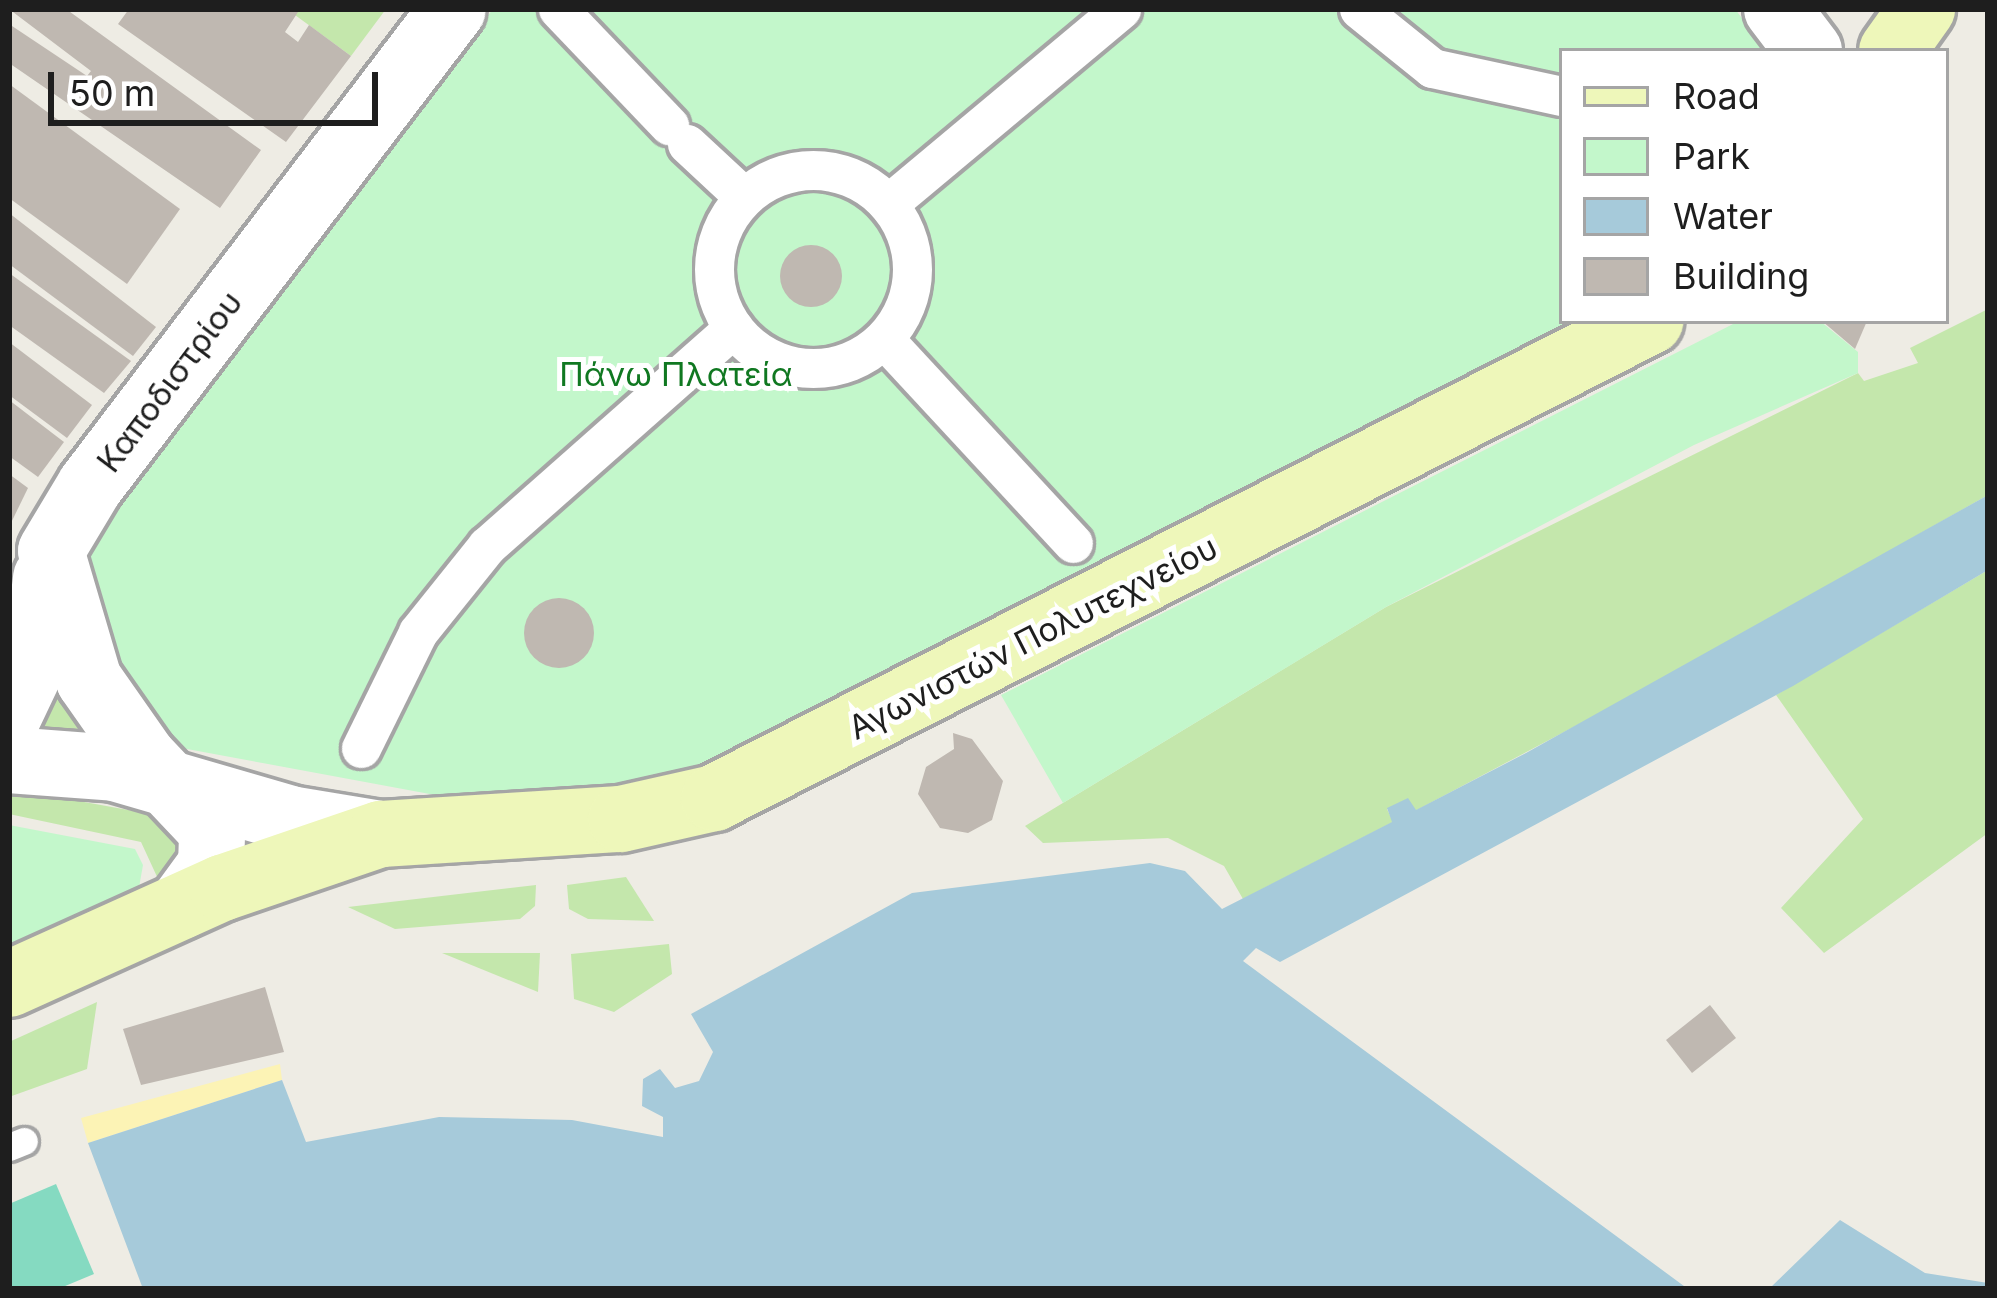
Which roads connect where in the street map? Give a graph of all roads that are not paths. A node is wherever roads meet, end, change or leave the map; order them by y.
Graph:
1 (453, 9) edge
2 (558, 9) edge
3 (1121, 9) edge
4 (1359, 9) edge
5 (1777, 9) edge
6 (1922, 9) edge
7 (1807, 48) edge
8 (1894, 48) edge
9 (1559, 95) edge
10 (744, 197) junction
11 (888, 204) junction
12 (1644, 324) edge
13 (733, 328) junction
14 (884, 339) junction
15 (1073, 543) dead end
16 (51, 551) junction
17 (9, 715) edge
18 (361, 748) dead end
19 (9, 760) edge
20 (162, 780) junction
21 (381, 834) junction
22 (181, 906) junction
23 (9, 984) edge

1 - 16 street, Καποδιστρίου
2 - 10 street
3 - 11 street
4 - 9 street
5 - 7 street
6 - 8 main road
10 - 11 street
10 - 13 street
11 - 14 street
12 - 21 main road, Αγωνιστών Πολυτεχνείου
13 - 14 street
13 - 18 street
14 - 15 street
16 - 17 street
16 - 20 street
19 - 20 street
20 - 21 street
20 - 22 street
21 - 22 main road, Αγωνιστών Πολυτεχνείου
22 - 23 main road, Αγωνιστών Πολυτεχνείου

